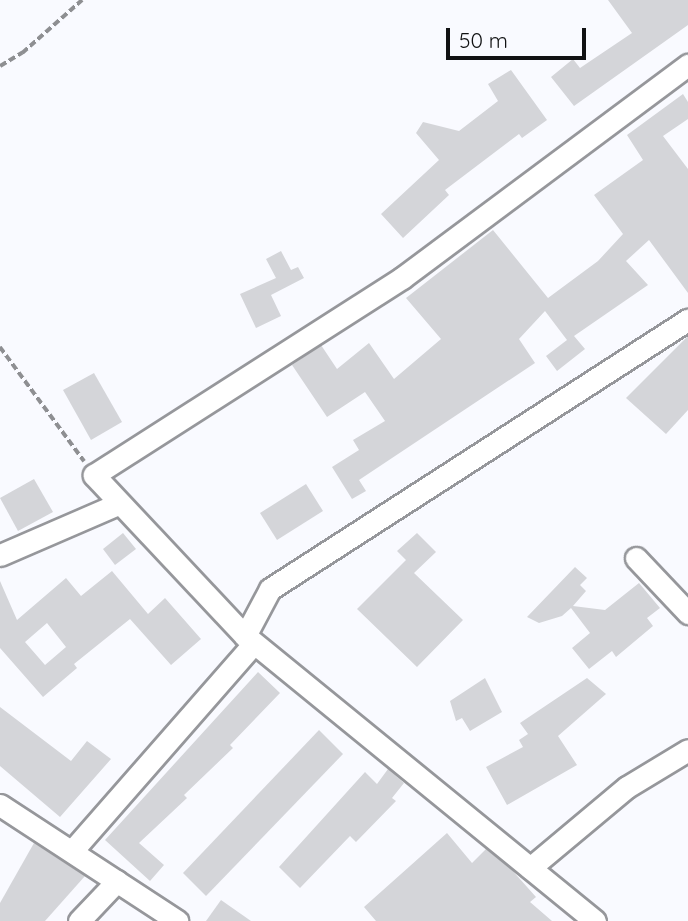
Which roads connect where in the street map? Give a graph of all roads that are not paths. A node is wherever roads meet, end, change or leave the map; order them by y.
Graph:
1 (688, 65) edge
2 (688, 320) edge
3 (118, 504) junction
4 (0, 555) edge
5 (636, 558) dead end
6 (688, 613) edge
7 (249, 639) junction
8 (688, 750) edge
9 (0, 805) edge
10 (72, 850) junction
11 (530, 868) junction
12 (117, 881) junction
13 (79, 921) edge
14 (177, 921) edge
15 (595, 921) edge

1 - 3 street
2 - 7 street
3 - 4 street
3 - 7 street
5 - 6 street
7 - 10 street
7 - 11 street
8 - 11 street
9 - 10 street
10 - 12 street
11 - 15 street
12 - 13 street
12 - 14 street

